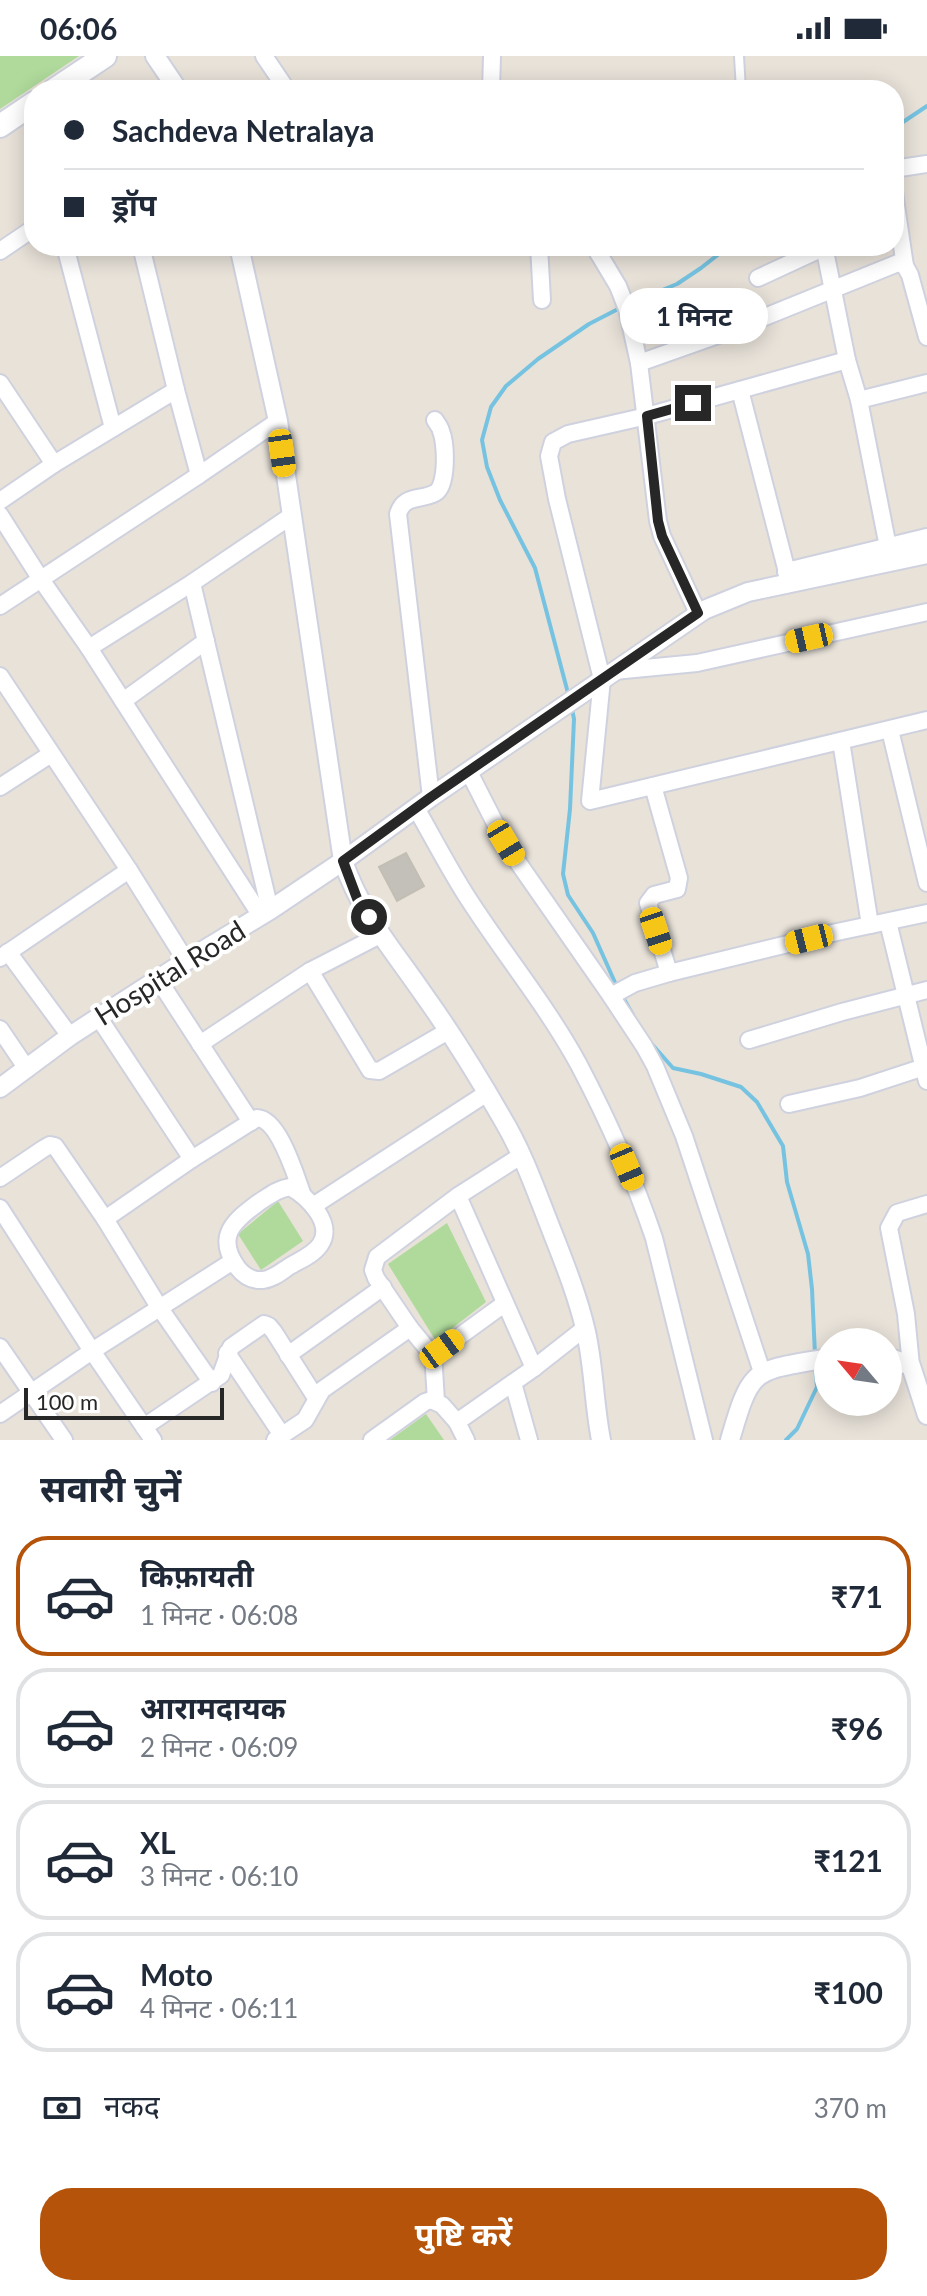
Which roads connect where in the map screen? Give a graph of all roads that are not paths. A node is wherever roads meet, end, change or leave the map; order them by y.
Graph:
1 (105, 56) edge
2 (155, 56) edge
3 (264, 56) edge
4 (492, 56) edge
5 (739, 56) edge
6 (69, 80) edge
7 (171, 80) edge
8 (280, 80) edge
9 (491, 80) edge
10 (740, 80) edge
11 (24, 110) edge
12 (0, 126) edge
13 (927, 164) edge
14 (904, 167) edge
15 (24, 235) edge
16 (0, 251) edge
17 (68, 256) edge
18 (143, 256) edge
19 (241, 256) edge
20 (540, 256) edge
21 (600, 256) edge
22 (805, 256) edge
23 (826, 256) edge
24 (904, 256) edge
25 (905, 266) junction
26 (758, 278) dead end
27 (834, 288) junction
28 (542, 300) dead end
29 (927, 337) edge
30 (847, 360) junction
31 (639, 363) junction
32 (0, 383) edge
33 (927, 383) edge
34 (176, 390) junction
35 (740, 390) junction
36 (859, 400) junction
37 (647, 416) junction
38 (435, 420) dead end
39 (278, 421) junction
40 (113, 428) junction
41 (54, 464) junction
42 (199, 475) junction
43 (0, 501) edge
44 (0, 515) edge
45 (291, 516) junction
46 (927, 538) edge
47 (888, 547) junction
48 (927, 554) edge
49 (787, 572) junction
50 (40, 578) junction
51 (192, 583) junction
52 (0, 606) edge
53 (701, 611) junction
54 (927, 612) edge
55 (206, 641) junction
56 (89, 648) junction
57 (0, 676) edge
58 (602, 679) junction
59 (123, 701) junction
60 (927, 720) edge
61 (890, 730) junction
62 (841, 741) junction
63 (51, 754) junction
64 (469, 772) junction
65 (653, 786) junction
66 (0, 787) edge
67 (423, 802) junction
68 (343, 861) junction
69 (129, 870) junction
70 (927, 883) edge
71 (265, 913) junction
72 (927, 913) edge
73 (888, 922) junction
74 (870, 925) junction
75 (380, 935) junction
76 (4, 955) edge
77 (186, 961) junction
78 (310, 971) junction
79 (669, 973) junction
80 (158, 979) junction
81 (927, 990) edge
82 (614, 994) junction
83 (905, 995) junction
84 (99, 1018) junction
85 (0, 1029) edge
86 (448, 1031) junction
87 (70, 1036) junction
88 (749, 1040) dead end
89 (200, 1044) junction
90 (27, 1069) junction
91 (926, 1072) edge
92 (0, 1088) edge
93 (487, 1093) junction
94 (789, 1104) dead end
95 (251, 1122) junction
96 (522, 1155) junction
97 (192, 1159) junction
98 (0, 1178) edge
99 (458, 1196) junction
100 (308, 1199) junction
101 (927, 1204) edge
102 (0, 1208) edge
103 (105, 1219) junction
104 (233, 1261) junction
105 (383, 1287) junction
106 (504, 1304) junction
107 (159, 1307) junction
108 (410, 1328) junction
109 (585, 1328) junction
110 (0, 1347) edge
111 (92, 1351) junction
112 (227, 1353) junction
113 (433, 1353) junction
114 (288, 1355) junction
115 (814, 1361) edge
116 (902, 1362) edge
117 (911, 1366) junction
118 (534, 1368) junction
119 (762, 1372) junction
120 (212, 1383) junction
121 (513, 1383) junction
122 (32, 1391) junction
123 (316, 1398) junction
124 (436, 1401) junction
125 (0, 1414) edge
126 (927, 1415) edge
127 (457, 1422) junction
128 (148, 1434) edge
129 (278, 1438) edge
130 (64, 1440) edge
131 (372, 1440) edge
132 (466, 1440) edge
133 (529, 1440) edge
134 (601, 1440) edge
135 (704, 1440) edge
136 (730, 1440) edge

1 - 6 main road
2 - 7 street
3 - 8 street
4 - 9 street
5 - 10 lane
11 - 12 main road
13 - 14 street
15 - 16 street
17 - 40 street
18 - 34 street
19 - 39 street
20 - 28 street
21 - 31 street
22 - 26 street
23 - 27 street
24 - 25 street
25 - 27 street
25 - 29 street
27 - 30 street
27 - 31 street
30 - 35 street
30 - 36 street
31 - 37 street
32 - 41 street
33 - 36 street
34 - 40 street
34 - 42 street
35 - 37 street
35 - 49 street
36 - 47 street
37 - 53 street
37 - 58 street
38 - 67 street
39 - 42 street
39 - 45 street
40 - 41 street
41 - 43 street
42 - 50 street
44 - 50 street
45 - 51 street
45 - 68 street
46 - 47 street
47 - 49 street
48 - 53 street
49 - 53 street
50 - 52 street
50 - 56 street
51 - 55 street
51 - 56 street
53 - 58 street, Hospital Road
54 - 58 street
55 - 59 street
55 - 71 street
56 - 59 street
57 - 63 street
58 - 64 street, Hospital Road
58 - 65 street
59 - 71 street
60 - 61 street
61 - 62 street
61 - 70 street
62 - 65 street
62 - 74 street
63 - 66 street
63 - 69 street
64 - 67 street, Hospital Road
64 - 82 street
65 - 79 street
67 - 68 street, Hospital Road
67 - 135 street
68 - 71 street, Hospital Road
68 - 75 street
69 - 76 street
69 - 77 street
71 - 77 street, Hospital Road
72 - 73 street
73 - 74 street
73 - 83 street
74 - 79 street
75 - 78 street
75 - 86 street
76 - 87 street
77 - 80 street, Hospital Road
78 - 86 street
78 - 89 street
79 - 82 street
80 - 84 street, Hospital Road
80 - 89 street
81 - 83 street
82 - 119 street
83 - 88 street
83 - 91 street
84 - 87 street, Hospital Road
84 - 97 street
85 - 90 street
86 - 93 street
87 - 90 street, Hospital Road
89 - 95 street
90 - 92 street, Hospital Road
91 - 94 street
93 - 96 street
93 - 100 street
95 - 97 street
95 - 100 street
96 - 99 street
96 - 109 street
97 - 103 street
98 - 103 street
99 - 105 street
99 - 106 street
100 - 104 street
100 - 104 street
101 - 117 street
102 - 111 street
103 - 107 street
104 - 107 street
105 - 108 street
105 - 114 street
106 - 113 street
106 - 118 street
107 - 111 street
107 - 120 street
108 - 113 street
108 - 123 street
109 - 118 street
109 - 134 street
110 - 122 street
111 - 122 street
111 - 128 street
112 - 114 street
112 - 120 street
112 - 129 street
113 - 124 street
114 - 123 street
115 - 119 street
116 - 117 street
117 - 126 street
118 - 121 street
119 - 136 street
120 - 128 street
121 - 127 street
121 - 133 street
122 - 125 street
122 - 130 street
123 - 129 street
124 - 127 street
124 - 131 street
127 - 132 street

